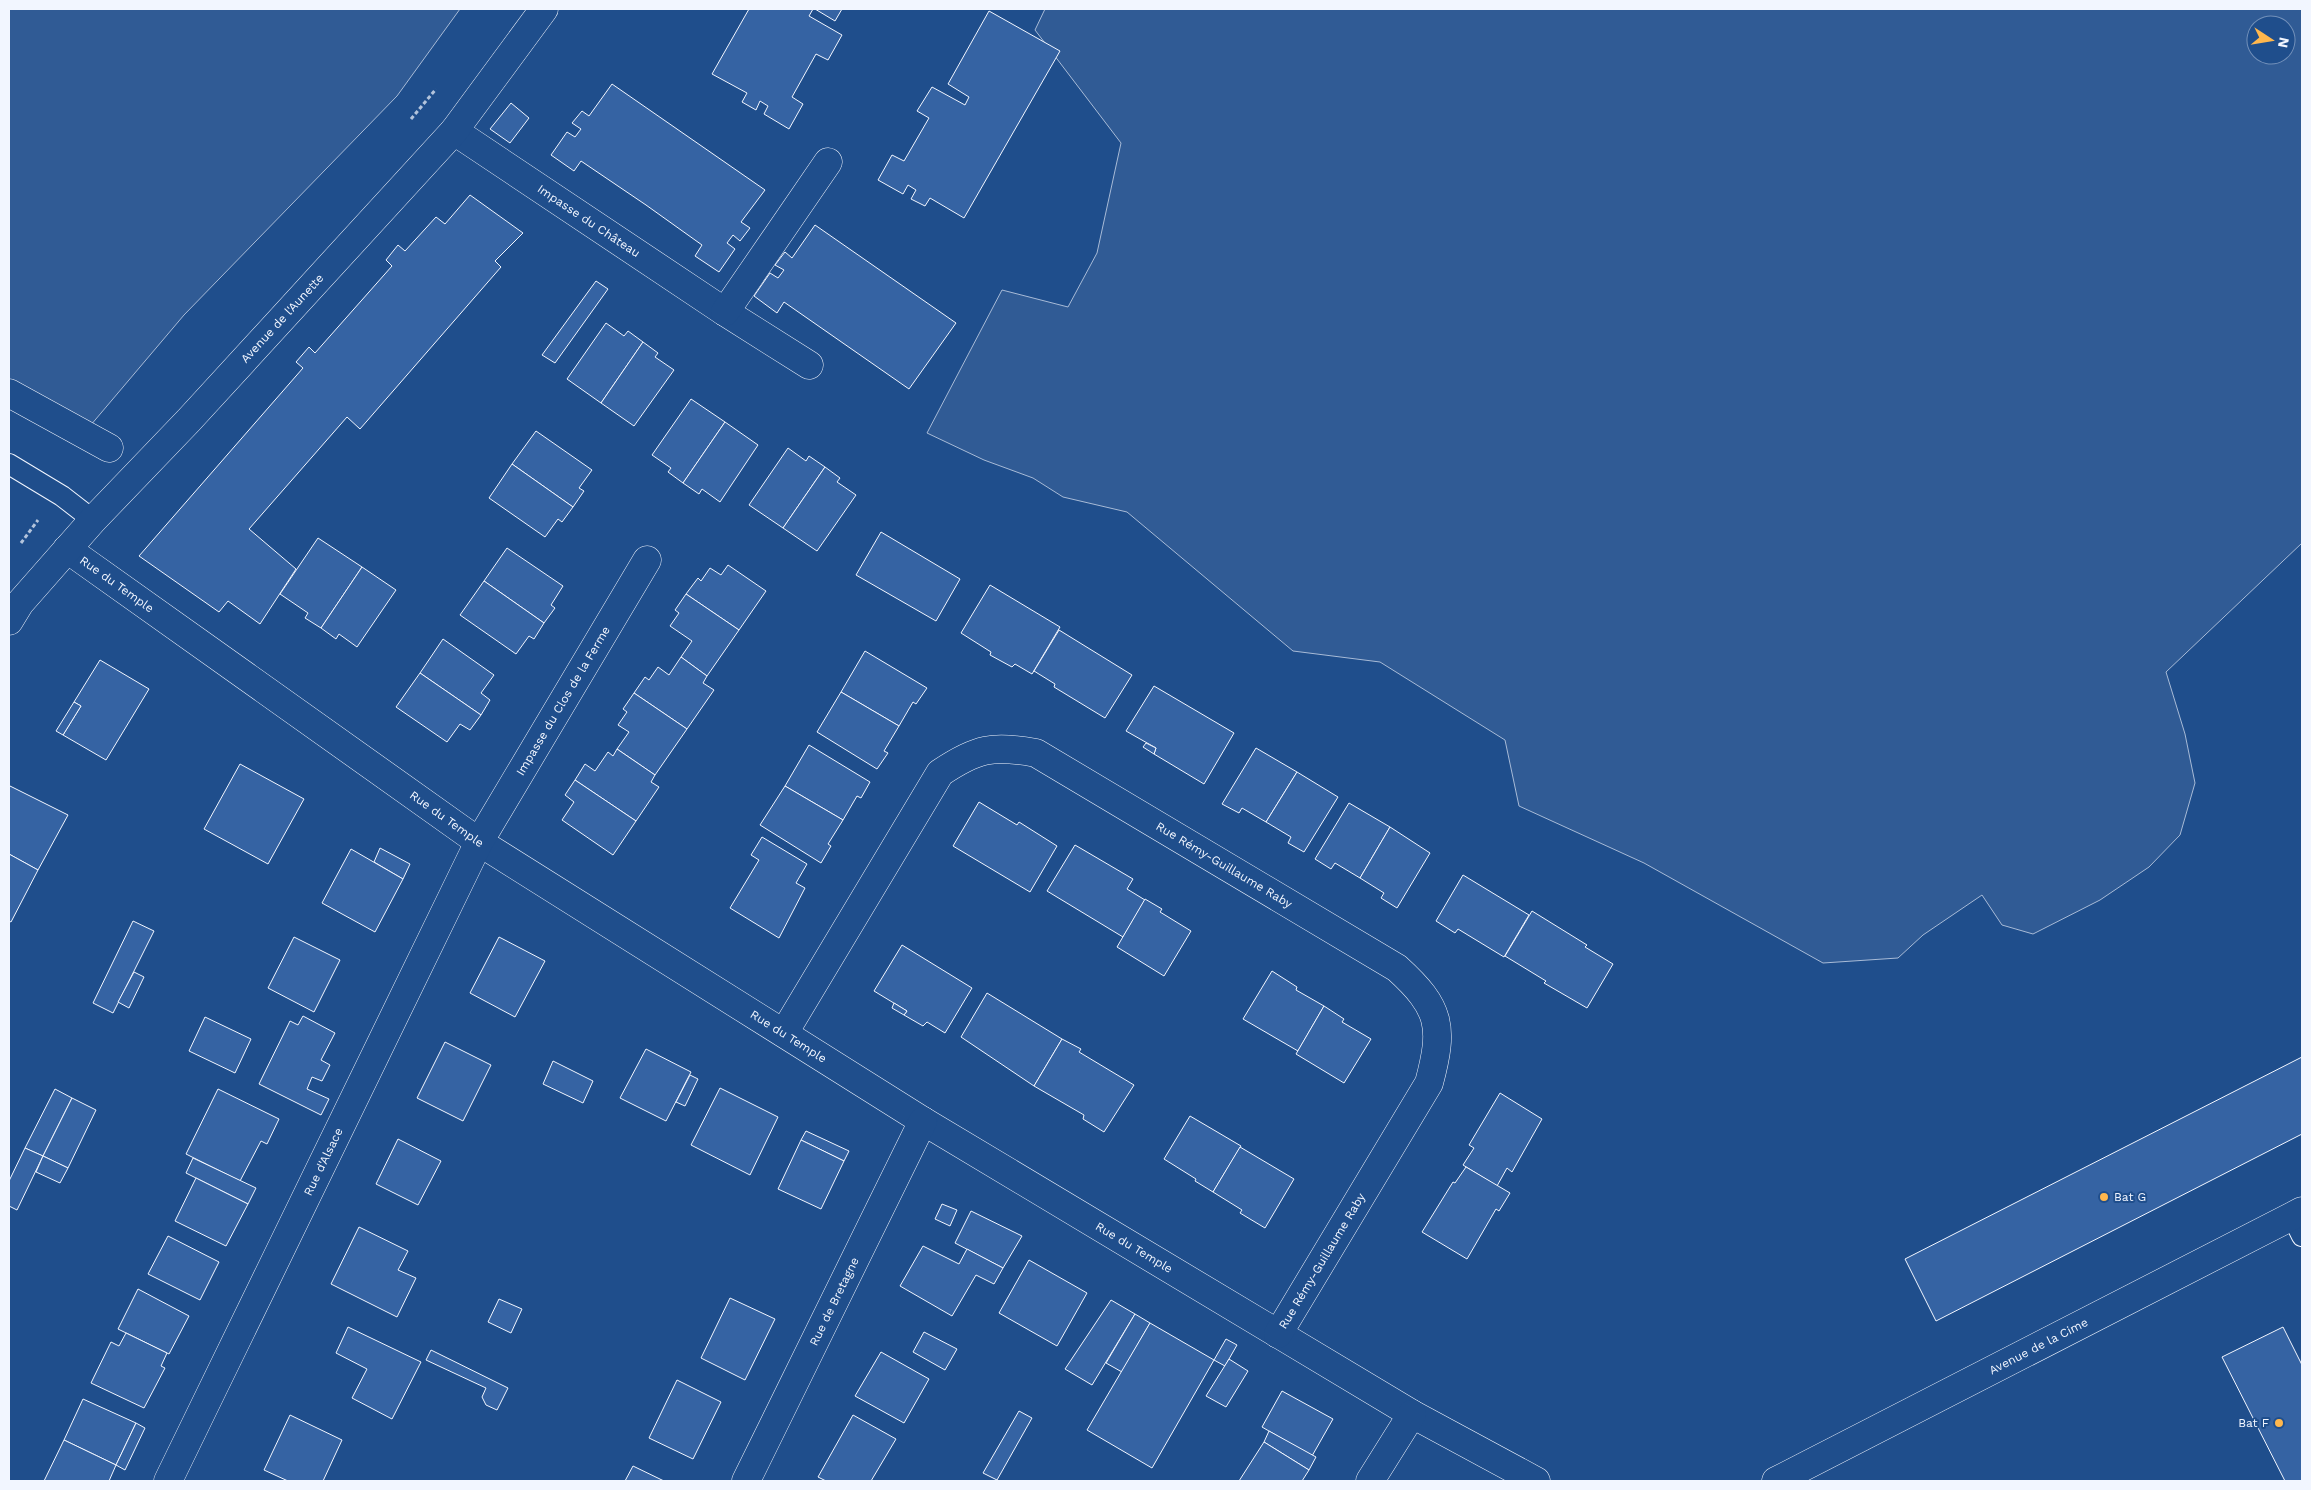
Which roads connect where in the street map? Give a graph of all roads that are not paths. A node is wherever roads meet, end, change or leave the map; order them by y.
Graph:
1 (544, 9) edge
2 (454, 131) junction
3 (828, 162) dead end
4 (725, 312) junction
5 (809, 364) dead end
6 (9, 393) edge
7 (109, 448) dead end
8 (9, 464) edge
9 (94, 520) junction
10 (67, 549) junction
11 (647, 560) dead end
12 (9, 621) edge
13 (480, 842) junction
14 (784, 1033) junction
15 (923, 1121) junction
16 (2299, 1221) edge
17 (1278, 1334) junction
18 (1412, 1414) junction
19 (168, 1481) edge
20 (746, 1481) edge
21 (1370, 1481) edge
22 (1536, 1481) edge
23 (1776, 1481) edge

1 - 2 street, Avenue de l'Aunette
2 - 4 street, Impasse du Château
2 - 9 street, Avenue de l'Aunette
3 - 4 street
4 - 5 street, Impasse du Château
6 - 7 street
8 - 9 lane
9 - 10 street, Avenue de l'Aunette
10 - 12 street, Avenue de l'Aunette
10 - 13 street, Rue du Temple
11 - 13 street, Impasse du Clos de la Ferme
13 - 14 street, Rue du Temple
13 - 19 street, Rue d'Alsace
14 - 15 street, Rue du Temple
14 - 17 street, Rue Rémy-Guillaume Raby
15 - 17 street, Rue du Temple
15 - 20 street, Rue de Bretagne
16 - 23 street, Avenue de la Cime
17 - 18 street, Rue du Temple
18 - 21 street
18 - 22 street, Rue du Temple

